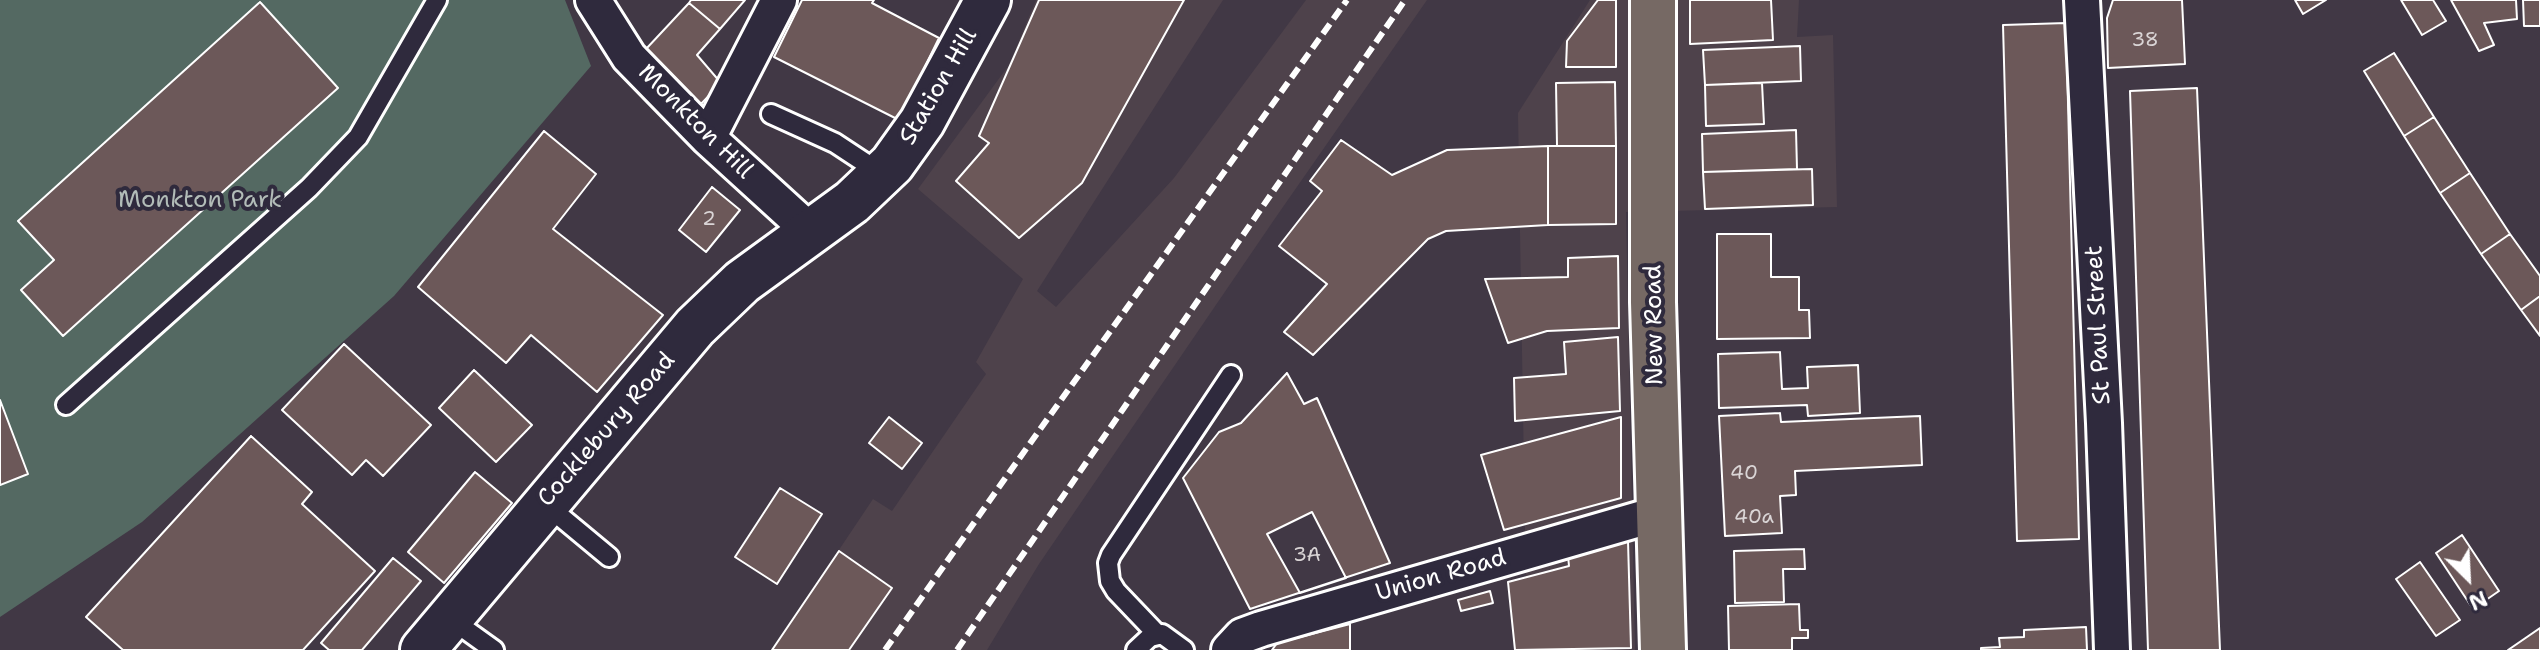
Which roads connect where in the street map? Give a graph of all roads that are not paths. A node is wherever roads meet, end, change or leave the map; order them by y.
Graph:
1 (437, 0) edge
2 (593, 0) edge
3 (779, 0) edge
4 (988, 0) edge
5 (1653, 0) edge
6 (2082, 0) edge
7 (771, 114) dead end
8 (708, 138) junction
9 (882, 174) junction
10 (811, 232) junction
11 (1231, 375) dead end
12 (66, 405) dead end
13 (544, 503) junction
14 (1660, 513) junction
15 (609, 557) dead end
16 (435, 634) edge
17 (1157, 634) junction
18 (494, 650) edge
19 (1136, 650) edge
20 (1184, 650) edge
21 (1229, 650) edge
22 (1663, 650) edge
23 (2112, 650) edge

1 - 12 lane
2 - 8 street, Monkton Hill
3 - 8 street
4 - 9 street, Station Hill
5 - 14 main road, New Road
6 - 23 street, St Paul Street
7 - 9 lane
8 - 10 street, Monkton Hill
9 - 10 street, Station Hill
10 - 13 street, Cocklebury Road
11 - 17 lane
13 - 15 lane
13 - 16 street, Cocklebury Road
14 - 21 street, Union Road
14 - 22 main road, New Road
16 - 18 lane
17 - 19 lane
17 - 20 lane

